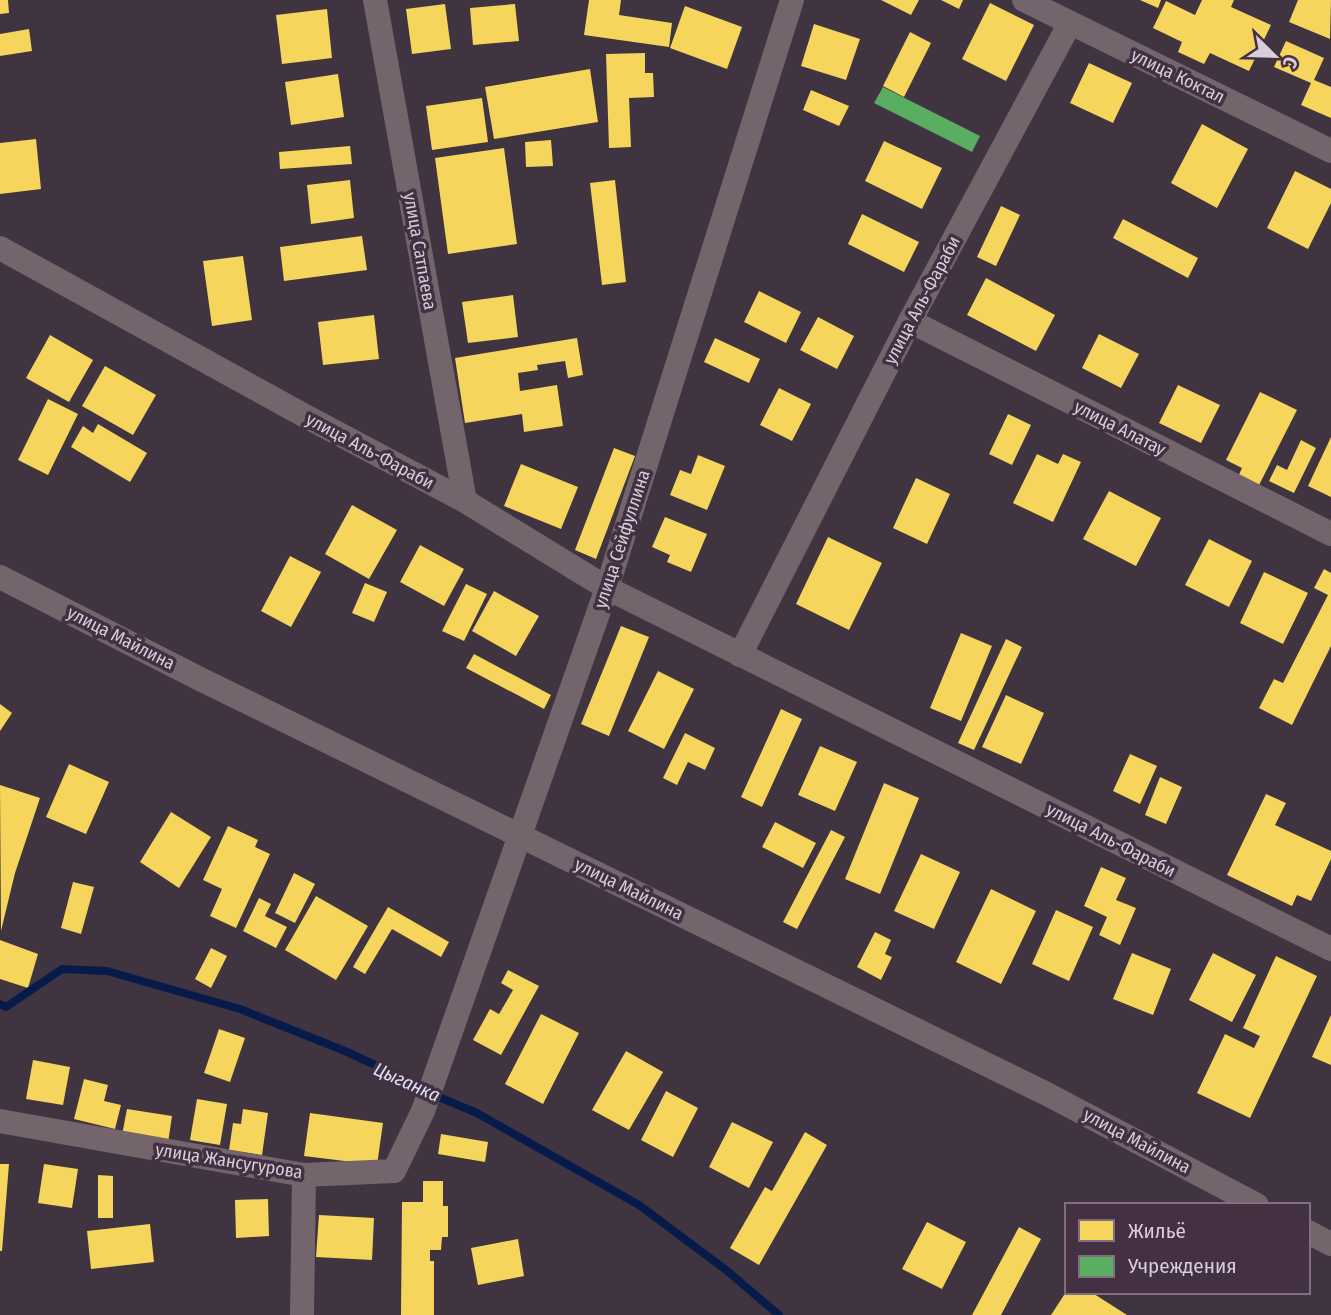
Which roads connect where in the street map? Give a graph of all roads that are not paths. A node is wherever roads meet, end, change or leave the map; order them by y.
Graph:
1 (375, 0) edge
2 (792, 0) edge
3 (1024, 0) edge
4 (1070, 23) junction
5 (1331, 151) edge
6 (0, 248) edge
7 (910, 321) junction
8 (465, 501) junction
9 (1331, 534) edge
10 (0, 576) edge
11 (607, 588) junction
12 (740, 655) junction
13 (521, 836) junction
14 (1331, 949) edge
15 (424, 1111) joint
16 (0, 1121) edge
17 (304, 1175) junction
18 (1253, 1203) edge
19 (1310, 1233) edge
20 (1331, 1244) edge
21 (302, 1315) edge

1 - 8 street, улица Сатпаева
2 - 11 street, улица Сейфуллина
3 - 4 street, улица Коктал
4 - 5 street, улица Коктал
4 - 7 street, улица Аль-Фараби
6 - 8 street, улица Аль-Фараби
7 - 9 street, улица Алатау
7 - 12 street, улица Аль-Фараби
8 - 11 street, улица Аль-Фараби
10 - 13 street, улица Майлина
11 - 12 street, улица Аль-Фараби
11 - 13 street, улица Сейфуллина
12 - 14 street, улица Аль-Фараби
13 - 15 street, улица Сейфуллина
13 - 18 street, улица Майлина
15 - 17 street, улица Жансугурова
16 - 17 street, улица Жансугурова
17 - 21 street
19 - 20 street

